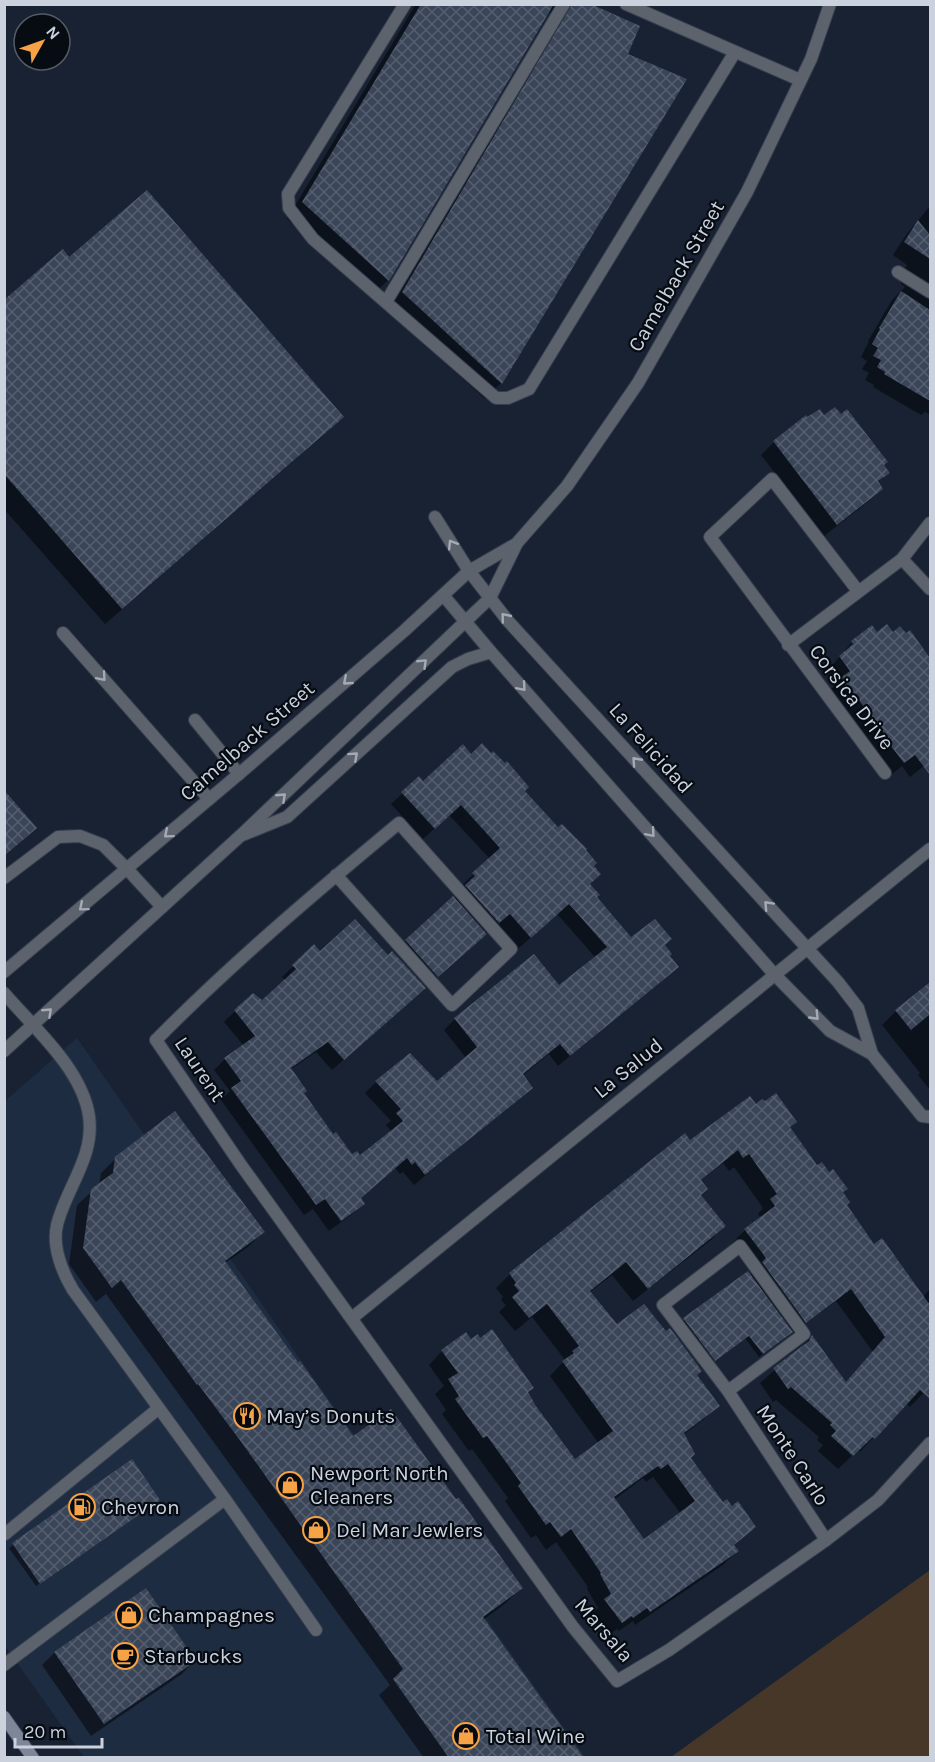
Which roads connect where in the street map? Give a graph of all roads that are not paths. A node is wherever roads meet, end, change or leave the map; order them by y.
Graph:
1 (405, 4) edge
2 (564, 4) edge
3 (626, 4) edge
4 (830, 4) edge
5 (735, 52) junction
6 (800, 80) junction
7 (898, 272) dead end
8 (930, 292) edge
9 (386, 302) junction
10 (435, 517) dead end
11 (930, 523) edge
12 (517, 543) junction
13 (902, 559) junction
14 (469, 571) junction
15 (930, 589) edge
16 (858, 591) junction
17 (443, 595) junction
18 (490, 598) junction
19 (466, 621) junction
20 (63, 633) dead end
21 (788, 645) junction
22 (491, 652) junction
23 (195, 720) dead end
24 (885, 773) dead end
25 (239, 774) junction
26 (209, 799) junction
27 (239, 837) junction
28 (930, 849) edge
29 (128, 870) junction
30 (336, 875) junction
31 (4, 878) edge
32 (162, 907) junction
33 (808, 948) junction
34 (4, 972) edge
35 (774, 974) junction
36 (4, 993) edge
37 (33, 1026) junction
38 (4, 1051) edge
39 (872, 1054) junction
40 (930, 1117) edge
41 (352, 1318) junction
42 (728, 1391) junction
43 (159, 1408) junction
44 (930, 1443) edge
45 (225, 1499) junction
46 (5, 1534) edge
47 (826, 1540) junction
48 (316, 1630) dead end
49 (4, 1665) edge
50 (4, 1717) edge
51 (33, 1758) edge

1 - 9 street
2 - 9 street
3 - 5 street
4 - 6 street, Camelback Street
5 - 6 street
5 - 9 street
6 - 12 street, Camelback Street
7 - 8 street
14 -> 10 street, La Felicidad
11 - 13 street, Corsica Drive
12 - 14 street, Camelback Street
12 - 18 street, Camelback Street
13 - 15 street
13 - 16 street, Corsica Drive
14 - 17 street, Camelback Street
14 - 18 street, La Felicidad
16 - 21 street, Corsica Drive
16 - 21 street, Corsica Drive
17 - 19 street
17 -> 25 street, Camelback Street
18 - 19 street, Camelback Street
33 -> 18 street, La Felicidad
19 - 22 street
27 -> 19 street, Camelback Street
20 -> 26 street
21 - 24 street, Corsica Drive
27 -> 22 street, Camelback Street
22 -> 35 street
23 - 25 street
25 - 26 street, Camelback Street
26 -> 29 street, Camelback Street
27 - 32 street, Camelback Street
28 - 33 street, La Salud
29 - 31 street
29 - 32 street
29 -> 34 street, Camelback Street
30 - 30 street, Laurent
30 - 41 street, Laurent
37 -> 32 street, Camelback Street
33 - 35 street, La Salud
33 - 39 street
35 -> 39 street
35 - 41 street, La Salud
36 - 37 street
37 - 38 street, Camelback Street
37 - 43 street
39 - 40 street
41 - 47 street, Marsala
42 - 42 street, Monte Carlo
42 - 47 street, Monte Carlo
43 - 45 street
43 - 46 street
44 - 47 street, Marsala
45 - 48 street
45 - 49 street
50 - 51 main road

